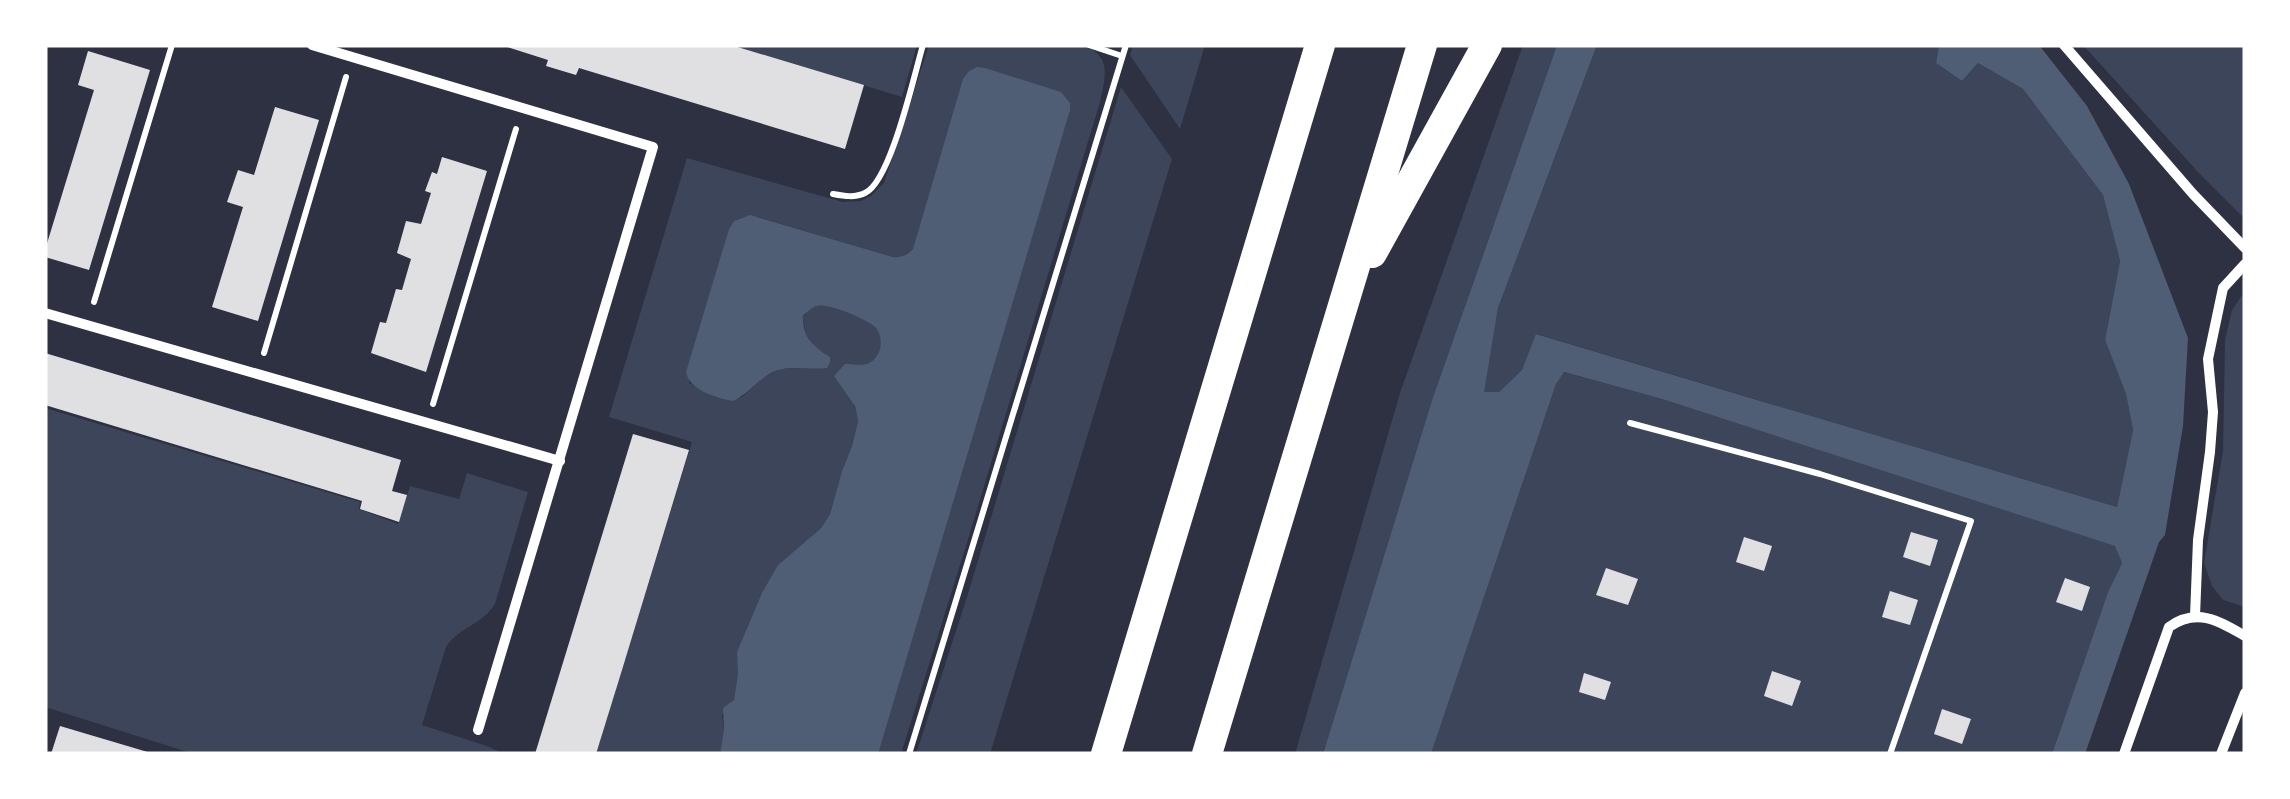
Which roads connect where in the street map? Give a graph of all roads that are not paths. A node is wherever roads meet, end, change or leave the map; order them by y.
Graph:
1 (312, 45) edge
2 (1320, 45) edge
3 (1422, 45) edge
4 (1487, 45) edge
5 (2064, 45) edge
6 (2245, 248) edge
7 (2245, 264) edge
8 (1344, 303) junction
9 (45, 313) edge
10 (560, 461) junction
11 (2195, 616) junction
12 (2245, 636) edge
13 (2245, 692) edge
14 (478, 730) dead end
15 (1106, 754) edge
16 (1207, 754) edge
17 (2124, 754) edge
18 (2221, 754) edge

1 - 10 street
2 - 15 highway
3 - 8 highway
4 - 8 highway
5 - 6 street
7 - 11 street
8 - 16 highway
9 - 10 street
10 - 14 street
11 - 12 street
11 - 17 street
13 - 18 street

